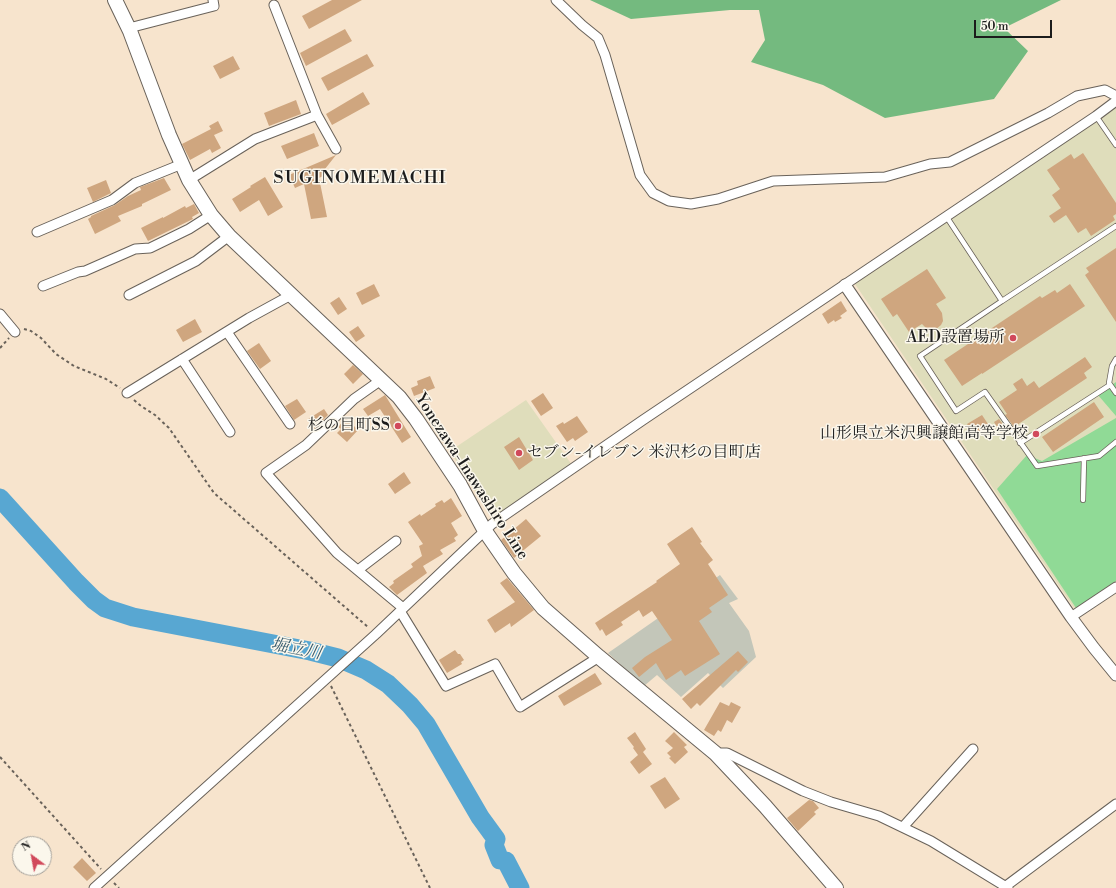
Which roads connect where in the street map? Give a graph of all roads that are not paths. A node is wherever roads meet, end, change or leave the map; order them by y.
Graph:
1 (116, 0) edge
2 (213, 0) edge
3 (556, 0) edge
4 (274, 5) dead end
5 (129, 28) junction
6 (1116, 96) edge
7 (1116, 101) edge
8 (316, 115) junction
9 (1096, 116) junction
10 (1116, 145) edge
11 (336, 149) dead end
12 (182, 164) junction
13 (189, 180) junction
14 (211, 215) junction
15 (946, 216) junction
16 (1116, 226) edge
17 (37, 232) dead end
18 (229, 236) junction
19 (845, 284) junction
20 (43, 286) dead end
21 (128, 295) dead end
22 (291, 295) junction
23 (1002, 301) junction
24 (0, 314) edge
25 (15, 332) road end
26 (227, 332) junction
27 (182, 359) junction
28 (1116, 359) edge
29 (381, 380) junction
30 (1110, 385) junction
31 (127, 393) road end
32 (1116, 393) edge
33 (290, 424) dead end
34 (230, 432) dead end
35 (1116, 442) edge
36 (1020, 443) junction
37 (1084, 458) junction
38 (1083, 500) dead end
39 (485, 531) junction
40 (396, 540) dead end
41 (358, 570) junction
42 (1116, 587) edge
43 (402, 610) junction
44 (1071, 617) junction
45 (599, 657) junction
46 (1116, 676) edge
47 (972, 749) dead end
48 (715, 753) junction
49 (1116, 804) edge
50 (903, 827) junction
51 (1007, 887) edge
52 (94, 888) edge
53 (836, 888) edge

1 - 5 main road, Yonezawa-Inawashiro Line
2 - 5 street
3 - 6 street
4 - 8 street
5 - 12 main road, Yonezawa-Inawashiro Line
7 - 9 street
8 - 11 street
8 - 13 street
9 - 10 lane
9 - 15 street
12 - 13 main road, Yonezawa-Inawashiro Line
12 - 17 street
13 - 14 main road, Yonezawa-Inawashiro Line
14 - 18 main road, Yonezawa-Inawashiro Line
14 - 20 street
15 - 19 street
15 - 23 lane
16 - 23 lane
18 - 21 street
18 - 22 main road, Yonezawa-Inawashiro Line
19 - 39 street
19 - 44 street
22 - 26 street
22 - 29 main road, Yonezawa-Inawashiro Line
23 - 36 lane
24 - 25 street
26 - 27 street
26 - 33 street
27 - 31 street
27 - 34 street
28 - 30 lane
29 - 39 main road, Yonezawa-Inawashiro Line
29 - 41 street
30 - 32 lane
30 - 36 lane
35 - 37 lane
36 - 37 lane
37 - 38 lane
39 - 43 street
39 - 45 main road, Yonezawa-Inawashiro Line
40 - 41 street
41 - 43 street
42 - 44 street
43 - 45 street
43 - 52 street
44 - 46 street
45 - 48 main road, Yonezawa-Inawashiro Line
47 - 50 street
48 - 50 street
48 - 53 main road, Yonezawa-Inawashiro Line
49 - 51 street
50 - 51 street

